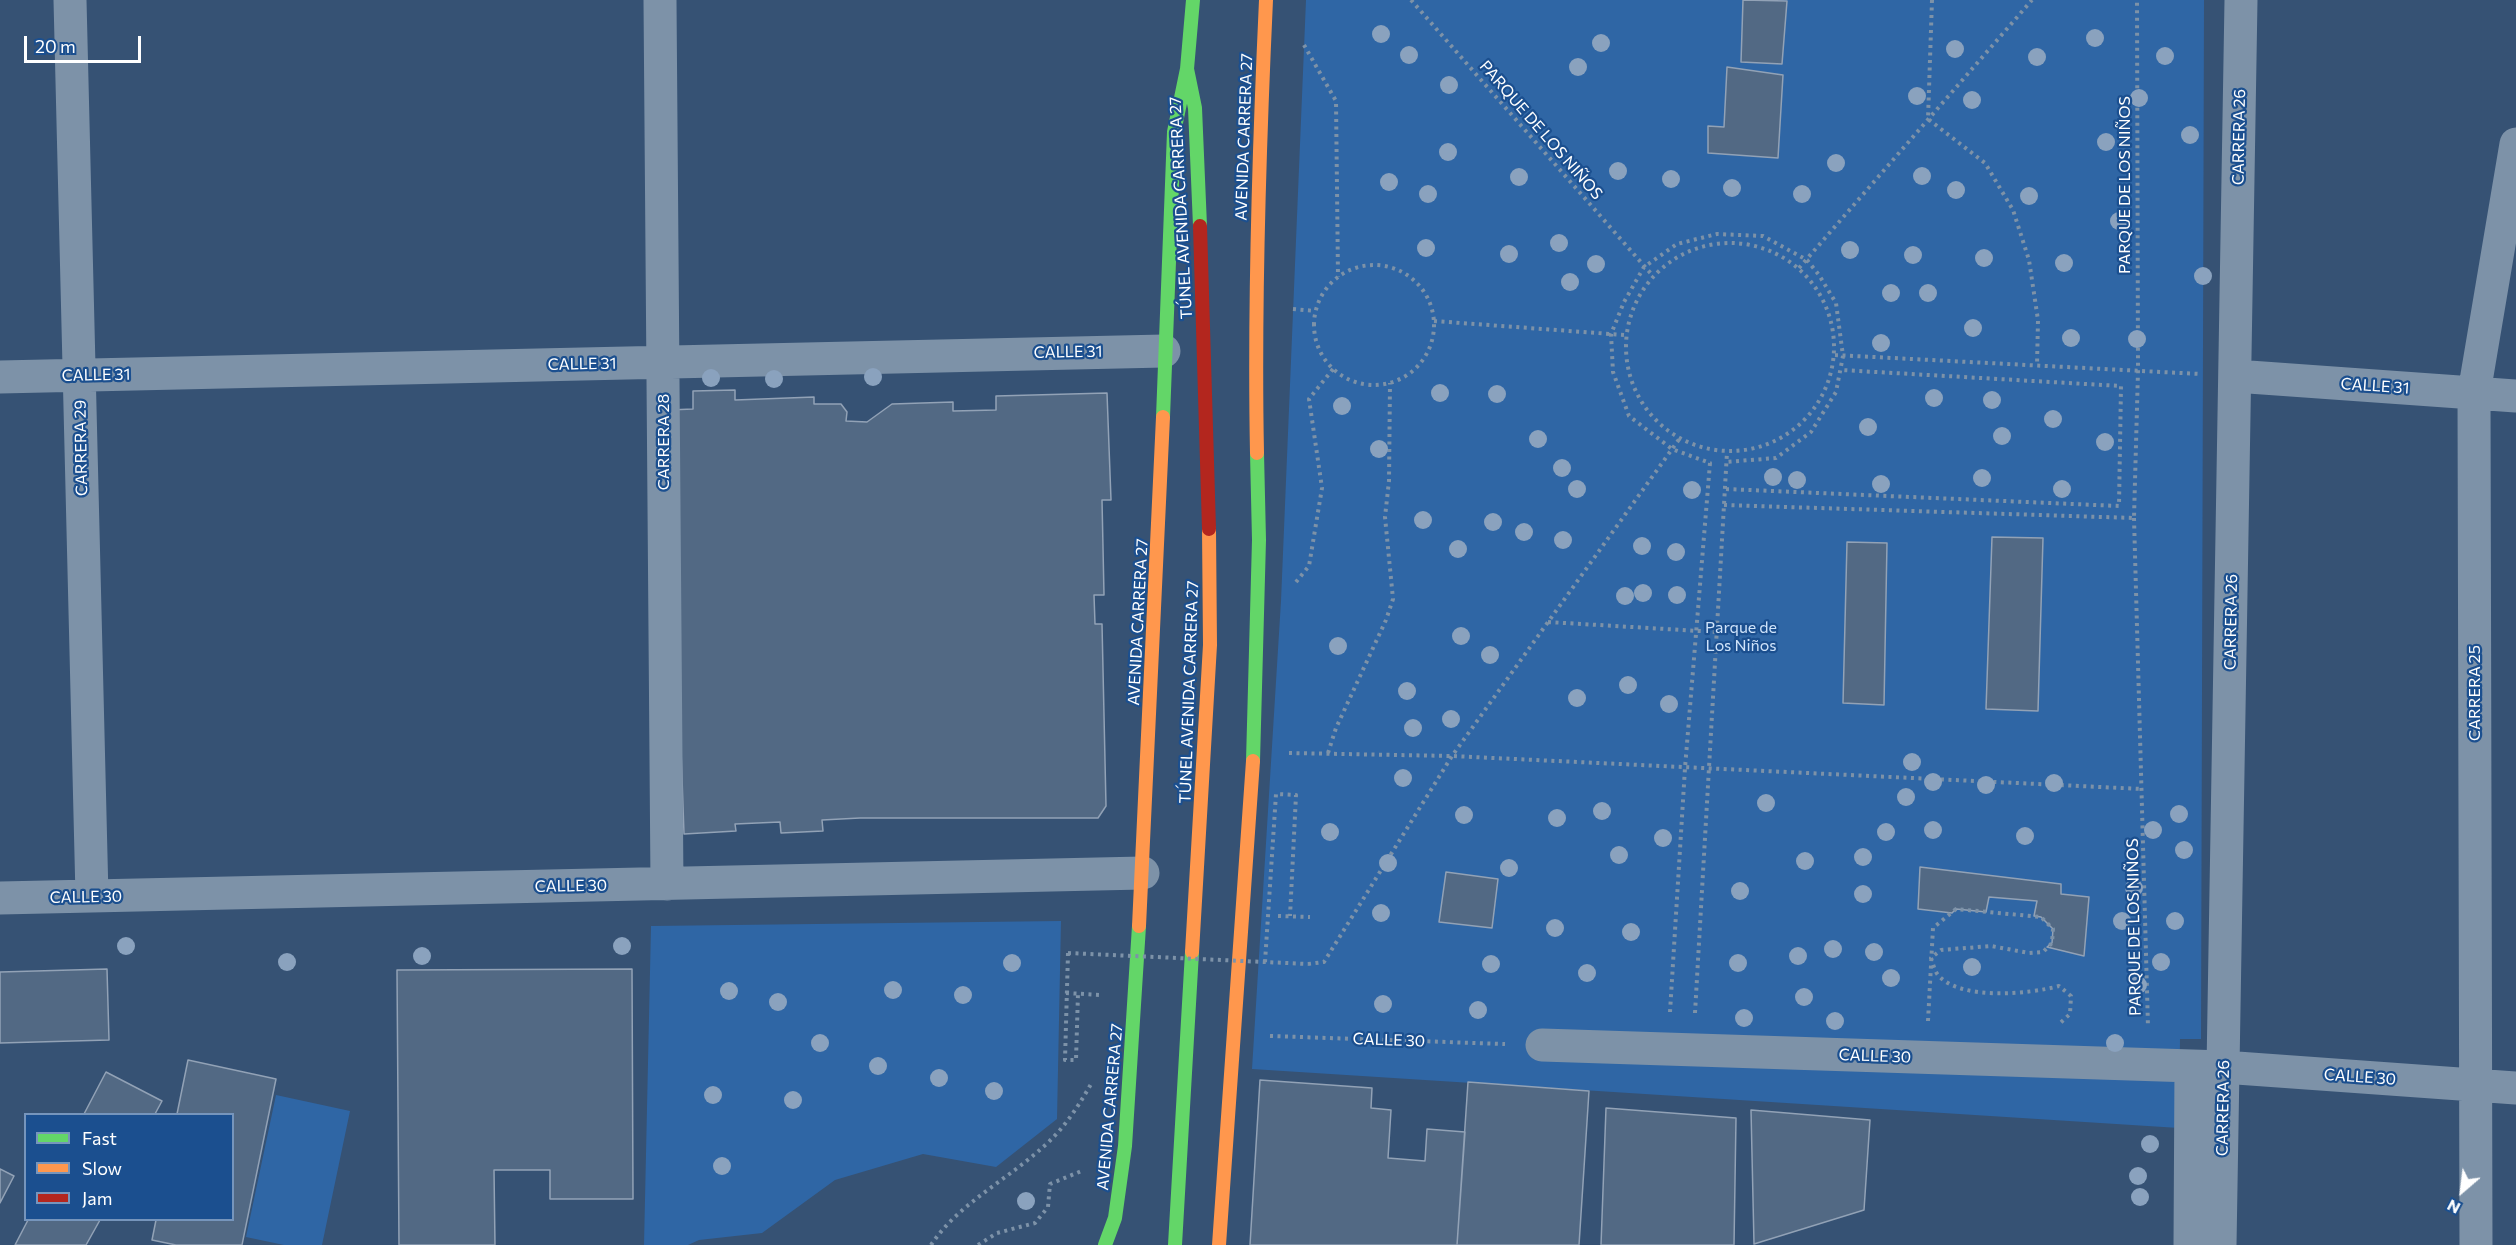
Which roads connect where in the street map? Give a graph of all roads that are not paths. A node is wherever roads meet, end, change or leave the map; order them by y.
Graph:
1 (70, 0) edge
2 (660, 0) edge
3 (1193, 0) edge
4 (1266, 0) edge
5 (2241, 0) edge
6 (1187, 69) junction
7 (2516, 144) edge
8 (1164, 351) junction
9 (663, 362) junction
10 (80, 375) junction
11 (2235, 376) junction
12 (0, 377) edge
13 (2474, 393) junction
14 (2516, 396) edge
15 (1143, 873) junction
16 (667, 884) junction
17 (92, 896) junction
18 (0, 898) edge
19 (1542, 1045) road end
20 (2191, 1066) junction
21 (2223, 1067) junction
22 (2475, 1085) junction
23 (2516, 1088) edge
24 (1105, 1245) edge
25 (1174, 1245) edge
26 (1219, 1245) edge
27 (2190, 1245) edge
28 (2220, 1245) edge
29 (2476, 1245) edge

1 - 10 street, CARRERA 29
2 - 9 street, CARRERA 28
3 - 6 main road, AVENIDA CARRERA 27
4 - 26 main road, AVENIDA CARRERA 27
5 - 11 street, CARRERA 26
6 - 8 main road, AVENIDA CARRERA 27
6 - 25 main road, TÚNEL AVENIDA CARRERA 27
7 - 13 street, CARRERA 25
8 - 9 street, CALLE 31
8 - 15 main road, AVENIDA CARRERA 27
9 - 10 street, CALLE 31
9 - 16 street, CARRERA 28
10 - 12 street, CALLE 31
10 - 17 street, CARRERA 29
11 - 13 street, CALLE 31
11 - 21 street, CARRERA 26
13 - 14 street, CALLE 31
13 - 22 street, CARRERA 25
15 - 16 street, CALLE 30
15 - 24 main road, AVENIDA CARRERA 27
16 - 17 street, CALLE 30
17 - 18 street, CALLE 30
19 - 20 street, CALLE 30
20 - 21 street, CALLE 30
20 - 27 street, CARRERA 26
21 - 22 street, CALLE 30
21 - 28 street, CARRERA 26
22 - 23 street, CALLE 30
22 - 29 street, CARRERA 25

